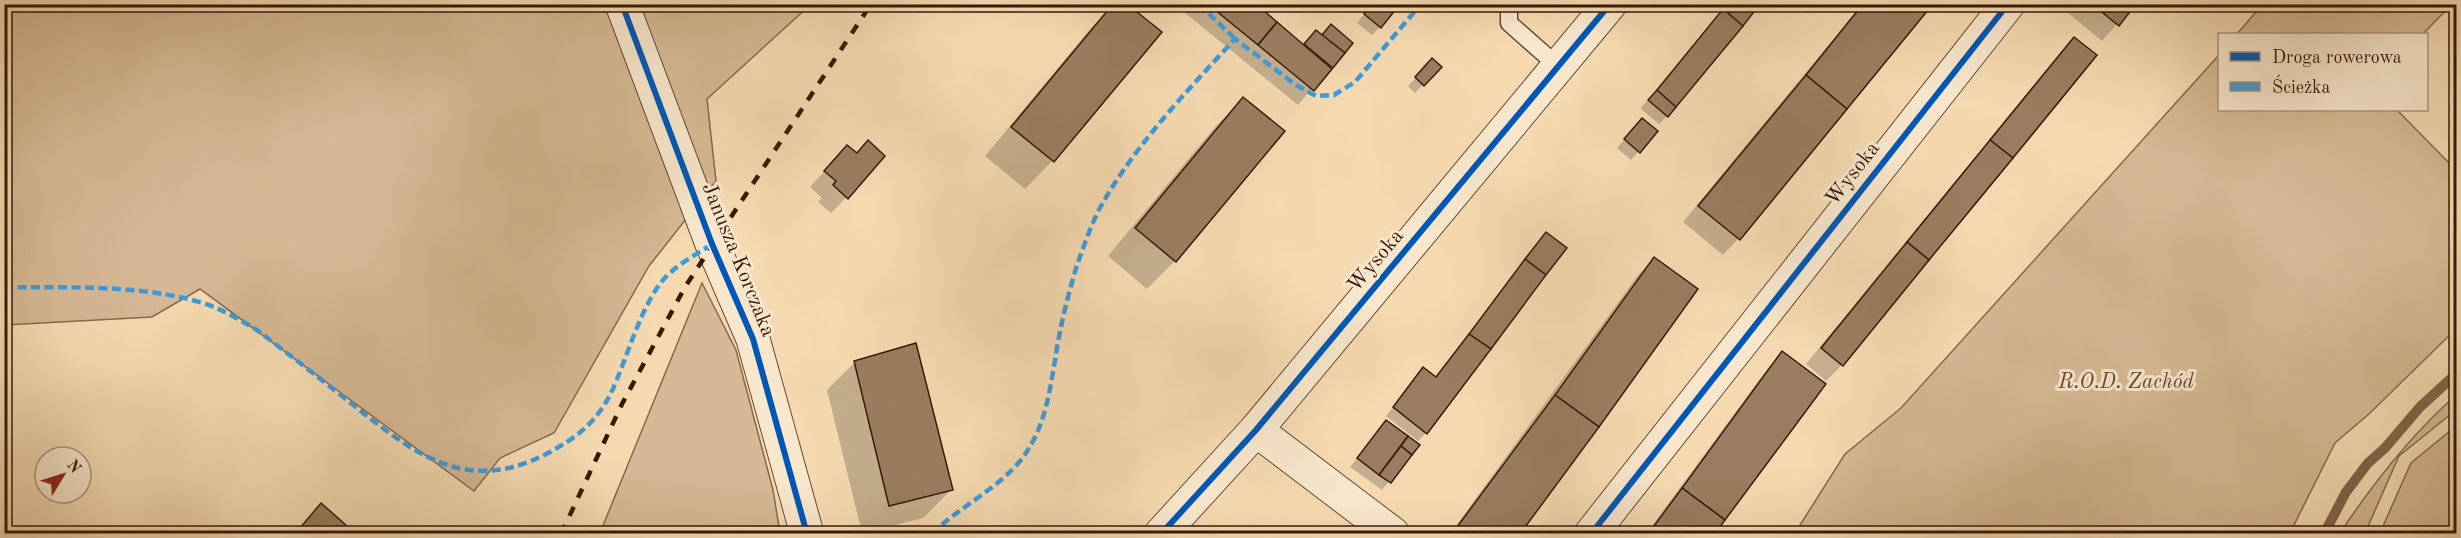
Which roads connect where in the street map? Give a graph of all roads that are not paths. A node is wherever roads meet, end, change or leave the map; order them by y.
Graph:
1 (622, 4) edge
2 (1509, 4) edge
3 (1610, 4) edge
4 (2008, 4) edge
5 (1560, 68) junction
6 (1256, 430) junction
7 (807, 534) edge
8 (1161, 534) edge
9 (1393, 534) edge
10 (1591, 534) edge

1 - 7 street, Janusza Korczaka
2 - 5 lane
3 - 5 street, Wysoka
4 - 10 street, Wysoka
5 - 6 street, Wysoka
6 - 8 street, Wysoka
6 - 9 street

